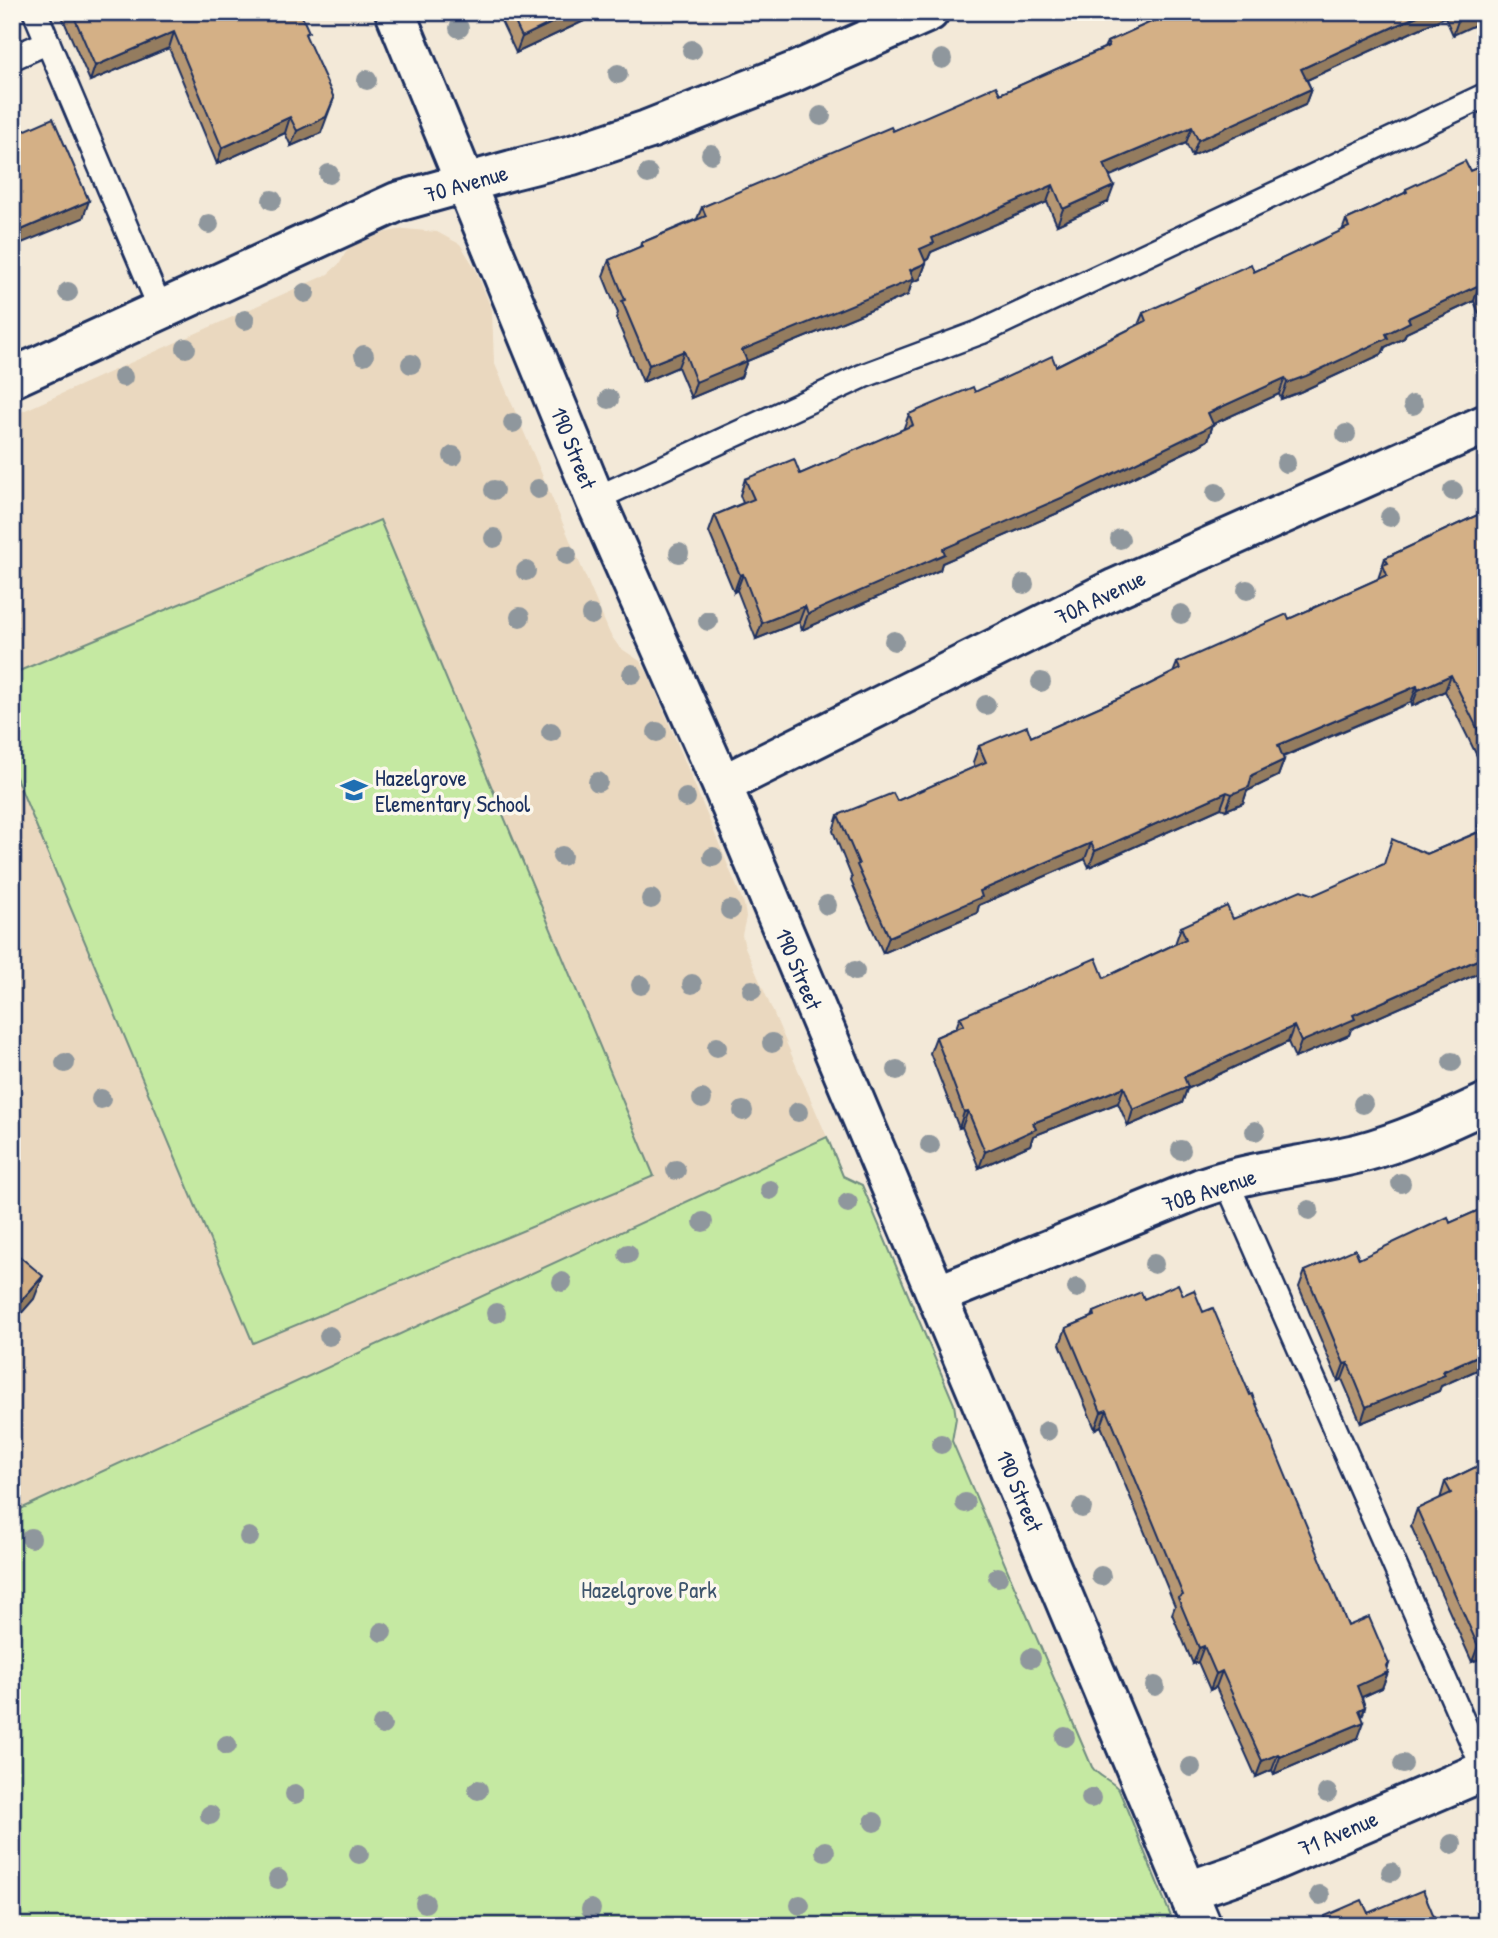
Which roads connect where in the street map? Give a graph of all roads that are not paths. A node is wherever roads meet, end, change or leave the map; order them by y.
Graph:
1 (35, 12) edge
2 (395, 12) edge
3 (929, 12) edge
4 (47, 42) junction
5 (12, 58) edge
6 (1486, 95) edge
7 (465, 183) junction
8 (161, 310) junction
9 (12, 378) edge
10 (1486, 424) edge
11 (595, 499) junction
12 (722, 785) junction
13 (1486, 1103) edge
14 (1226, 1180) junction
15 (937, 1295) junction
16 (1485, 1772) edge
17 (1188, 1891) junction
18 (1202, 1926) edge

1 - 4 lane
2 - 7 street, 190 Street
3 - 7 street, 70 Avenue
4 - 5 lane
4 - 8 lane
6 - 11 lane
7 - 8 street, 70 Avenue
7 - 11 street, 190 Street
8 - 9 street, 70 Avenue
10 - 12 street, 70A Avenue
11 - 12 street, 190 Street
12 - 15 street, 190 Street
13 - 14 street, 70B Avenue
14 - 15 street, 70B Avenue
14 - 16 lane
15 - 17 street, 190 Street
16 - 17 street, 71 Avenue
17 - 18 street, 190 Street

